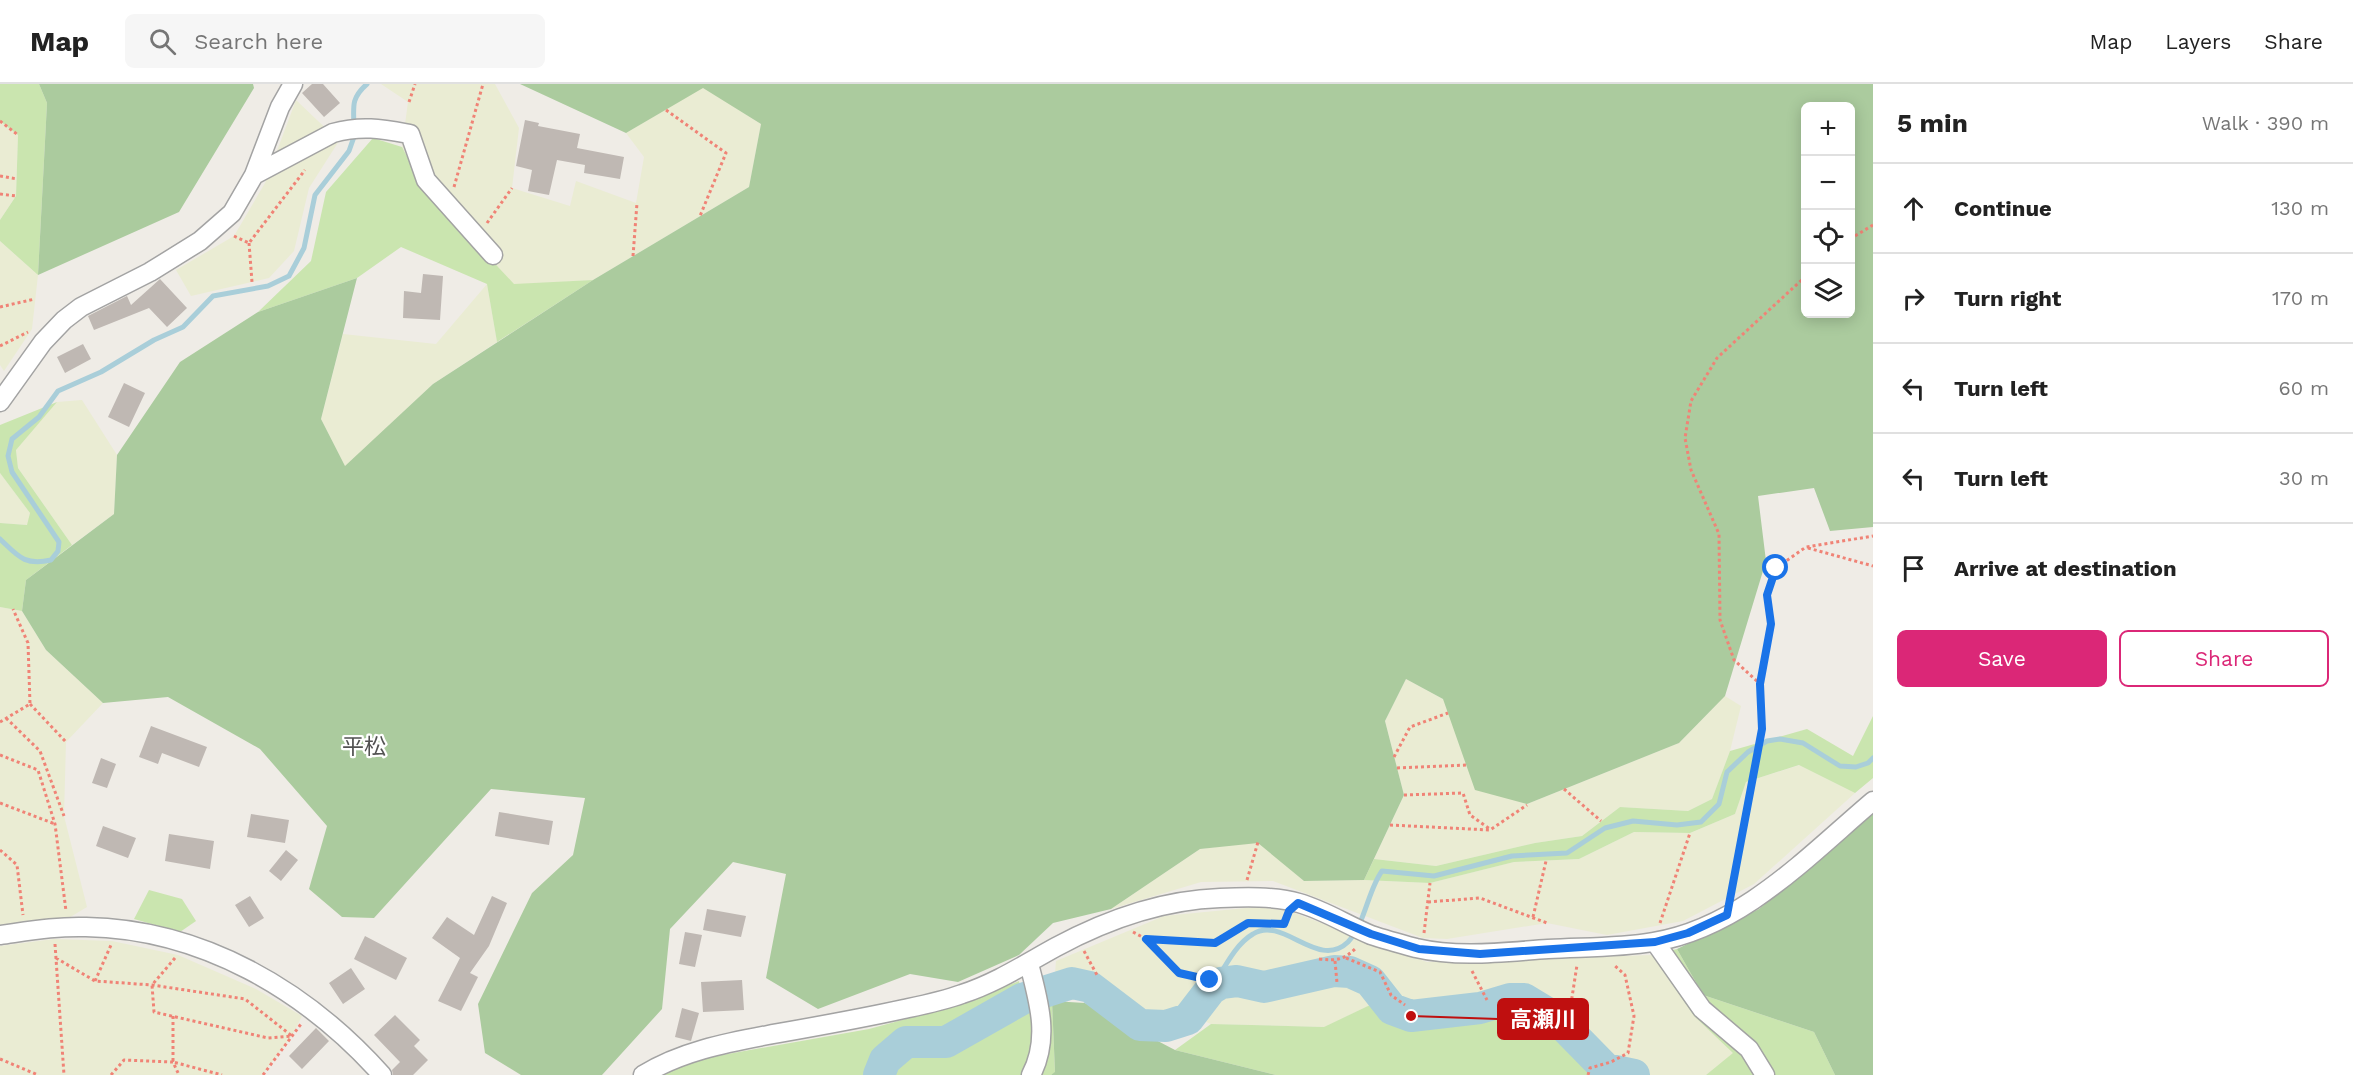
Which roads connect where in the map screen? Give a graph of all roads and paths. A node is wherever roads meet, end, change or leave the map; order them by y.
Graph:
1 (293, 84) edge
2 (415, 84) edge
3 (483, 84) edge
4 (408, 102) dead end
5 (666, 110) dead end
6 (0, 121) edge
7 (18, 135) dead end
8 (308, 165) dead end
9 (254, 175) junction
10 (0, 176) edge
11 (17, 179) dead end
12 (512, 188) dead end
13 (0, 194) edge
14 (16, 196) dead end
15 (637, 203) dead end
16 (449, 206) junction
17 (700, 216) dead end
18 (1873, 225) edge
19 (234, 236) dead end
20 (1855, 236) edge
21 (477, 237) junction
22 (249, 243) junction
23 (493, 255) dead end
24 (633, 256) dead end
25 (1801, 281) edge
26 (252, 282) dead end
27 (35, 298) dead end
28 (0, 308) edge
29 (32, 329) dead end
30 (0, 346) edge
31 (0, 402) edge
32 (1873, 537) edge
33 (1806, 548) junction
34 (1873, 566) edge
35 (13, 609) dead end
36 (1760, 684) junction
37 (30, 704) junction
38 (1448, 713) dead end
39 (6, 718) junction
40 (0, 722) edge
41 (66, 742) dead end
42 (0, 755) edge
43 (1394, 757) dead end
44 (1466, 765) dead end
45 (1397, 768) dead end
46 (1564, 789) dead end
47 (1404, 795) dead end
48 (1873, 801) edge
49 (0, 803) edge
50 (1527, 804) dead end
51 (64, 816) dead end
52 (1601, 821) dead end
53 (55, 824) junction
54 (1390, 825) dead end
55 (1490, 830) junction
56 (1690, 833) dead end
57 (1258, 843) dead end
58 (0, 850) edge
59 (1546, 861) dead end
60 (1246, 882) dead end
61 (1430, 883) dead end
62 (1428, 902) junction
63 (1298, 903) junction
64 (1727, 915) junction
65 (1533, 917) junction
66 (67, 919) dead end
67 (24, 923) dead end
68 (1547, 923) dead end
69 (1129, 930) dead end
70 (1371, 934) junction
71 (1657, 934) junction
72 (0, 935) edge
73 (1424, 938) dead end
74 (54, 939) dead end
75 (1146, 939) junction
76 (112, 941) dead end
77 (1598, 948) junction
78 (1083, 950) dead end
79 (178, 955) dead end
80 (1578, 957) dead end
81 (56, 958) junction
82 (1347, 958) junction
83 (1318, 959) dead end
84 (1335, 961) junction
85 (1029, 964) junction
86 (1472, 971) dead end
87 (1097, 975) dead end
88 (1210, 980) dead end
89 (95, 981) junction
90 (1336, 983) dead end
91 (152, 985) junction
92 (1487, 1000) dead end
93 (1404, 1005) dead end
94 (313, 1008) junction
95 (173, 1016) junction
96 (1568, 1023) dead end
97 (292, 1036) junction
98 (0, 1059) edge
99 (173, 1062) junction
100 (38, 1075) edge
101 (64, 1075) edge
102 (111, 1075) edge
103 (179, 1075) edge
104 (222, 1075) edge
105 (263, 1075) edge
106 (382, 1075) edge
107 (642, 1075) edge
108 (1031, 1075) edge
109 (1588, 1075) edge
110 (1765, 1075) edge

1 - 9 street
2 - 4 path
3 - 16 path
5 - 17 path
6 - 7 path
8 - 22 path
9 - 16 street
9 - 31 street
10 - 11 path
12 - 21 path
13 - 14 path
15 - 24 path
16 - 21 street
18 - 20 path
19 - 22 path
21 - 23 street
22 - 26 path
25 - 36 path
27 - 28 path
29 - 30 path
32 - 33 path
33 - 34 path
33 - 36 path
35 - 37 path
36 - 64 path
37 - 39 path
37 - 41 path
38 - 43 path
39 - 40 path
39 - 51 path
42 - 53 path
44 - 45 path
46 - 52 path
47 - 55 path
48 - 64 street
49 - 53 path
50 - 55 path
53 - 66 path
54 - 55 path
56 - 71 path
57 - 60 path
58 - 67 path
59 - 65 path
61 - 62 path
62 - 65 path
62 - 73 path
63 - 70 street
63 - 75 path
63 - 85 street
64 - 71 street
65 - 68 path
69 - 75 path
70 - 77 street
70 - 82 path
71 - 77 street
71 - 110 street
72 - 94 street
74 - 81 path
75 - 88 path
76 - 89 path
77 - 109 path
78 - 87 path
79 - 91 path
80 - 96 path
81 - 89 path
81 - 101 path
82 - 84 path
82 - 93 path
83 - 84 path
84 - 90 path
85 - 107 street
85 - 108 street
86 - 92 path
89 - 91 path
91 - 95 path
91 - 97 path
94 - 97 path
94 - 106 street
95 - 97 path
95 - 99 path
97 - 105 path
98 - 100 path
99 - 102 path
99 - 103 path
99 - 104 path

